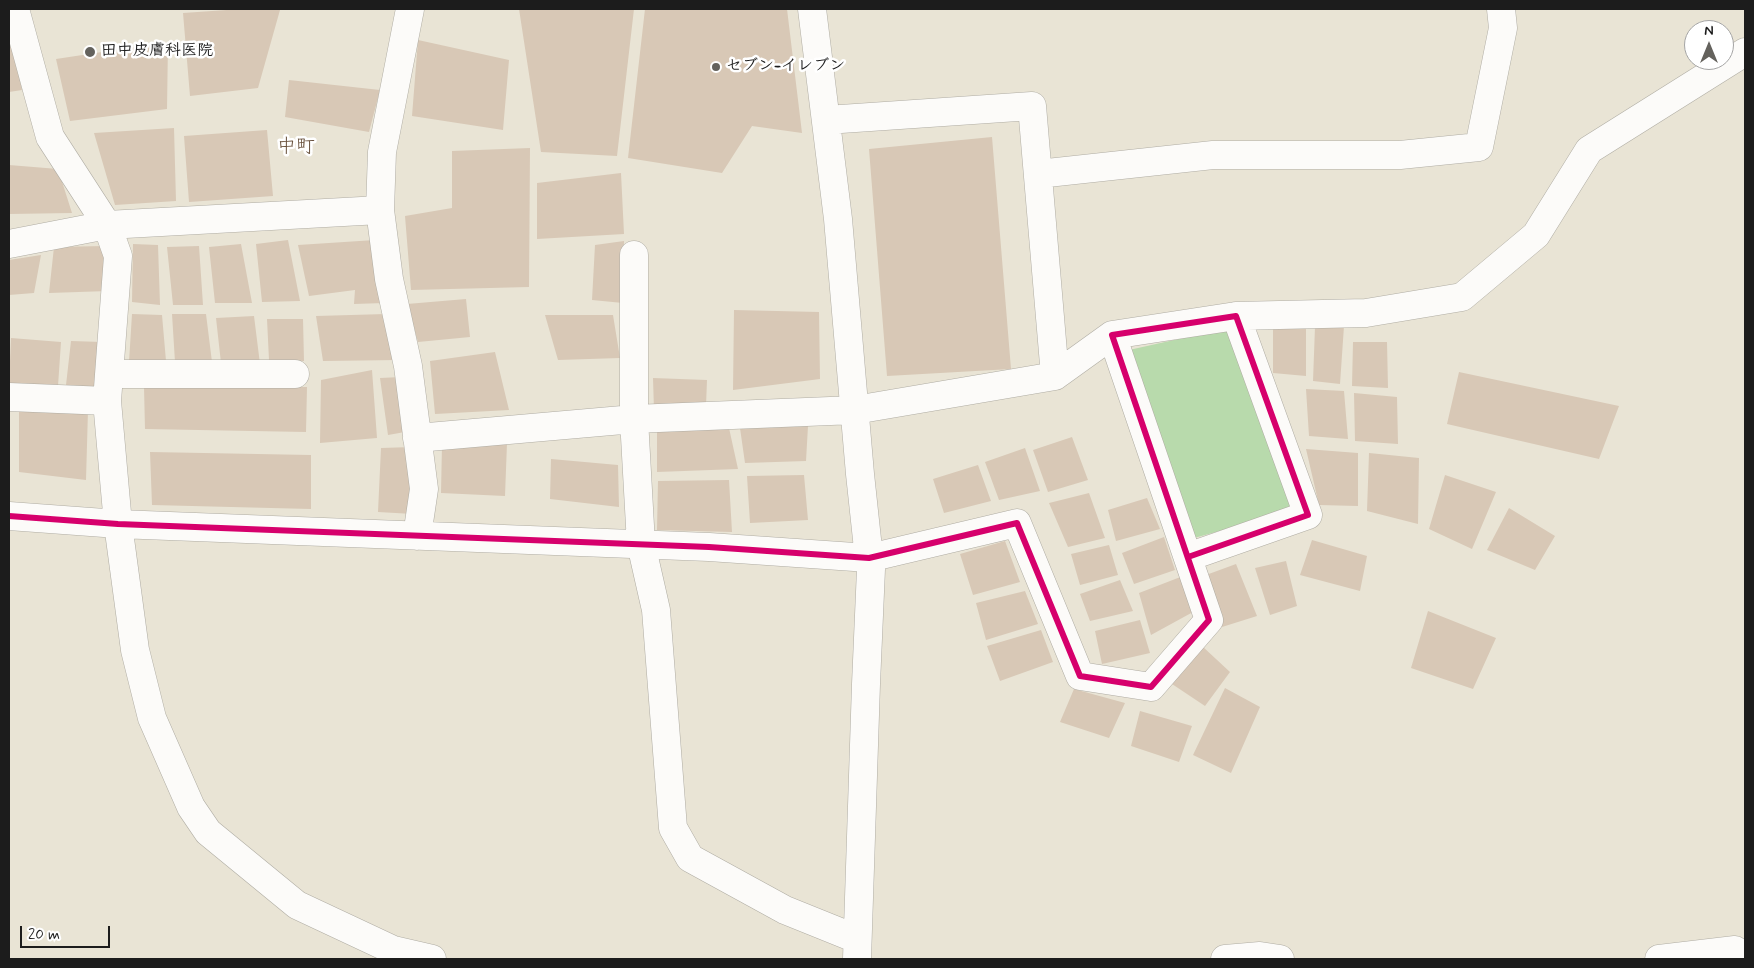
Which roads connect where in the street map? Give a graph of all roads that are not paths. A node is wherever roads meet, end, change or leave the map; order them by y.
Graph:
1 (15, 9) edge
2 (410, 9) edge
3 (812, 9) edge
4 (1501, 9) edge
5 (1745, 52) edge
6 (826, 120) junction
7 (1038, 174) junction
8 (380, 210) junction
9 (107, 225) junction
10 (9, 244) edge
11 (634, 254) dead end
12 (1236, 316) junction
13 (1112, 336) junction
14 (109, 374) junction
15 (295, 374) dead end
16 (1054, 376) junction
17 (9, 397) edge
18 (107, 401) junction
19 (855, 410) junction
20 (634, 420) junction
21 (417, 438) junction
22 (9, 516) edge
23 (118, 524) junction
24 (417, 536) junction
25 (641, 544) junction
26 (1188, 556) junction
27 (869, 558) junction
28 (857, 949) edge
29 (1735, 950) dead end
30 (432, 959) edge
31 (1225, 959) edge
32 (1280, 959) edge
33 (1659, 959) edge

1 - 9 street
2 - 8 street
3 - 6 street
4 - 7 street
5 - 12 street
6 - 7 street
6 - 19 street
7 - 16 street
8 - 9 street
8 - 21 street
9 - 10 street
9 - 14 street
11 - 20 street
12 - 13 street
12 - 26 street
13 - 16 street
13 - 26 street
14 - 15 street
14 - 18 street
16 - 19 street
17 - 18 street
18 - 23 street
19 - 20 street
19 - 27 street
20 - 21 street
20 - 25 street
21 - 24 street
22 - 23 street
23 - 24 street
23 - 30 street
24 - 25 street
25 - 27 street
25 - 28 street
26 - 27 street
27 - 28 street
29 - 33 street
31 - 32 street

